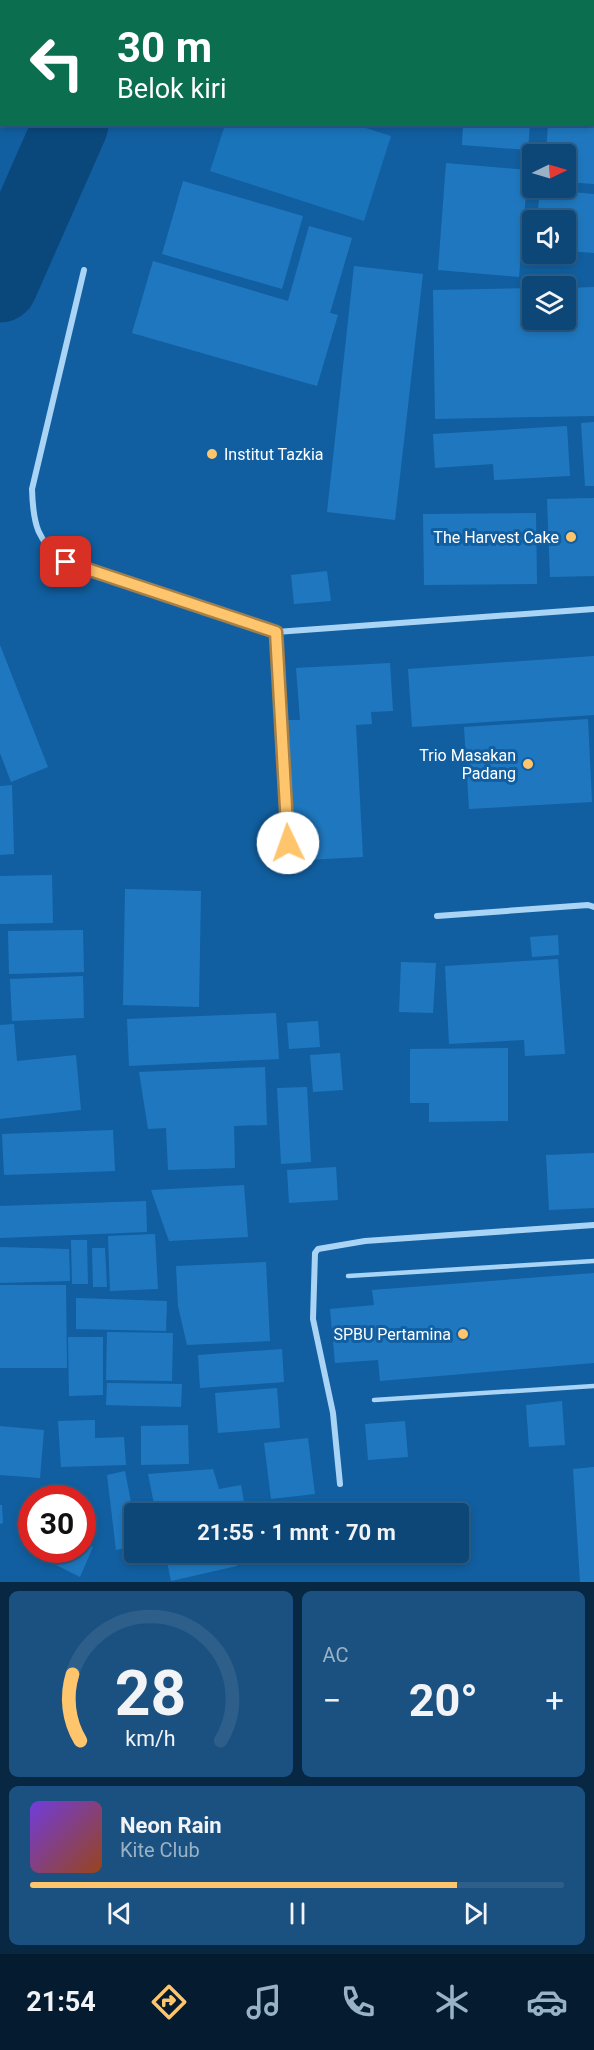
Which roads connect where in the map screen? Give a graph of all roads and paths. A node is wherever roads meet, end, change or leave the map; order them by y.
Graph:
1 (84, 270) dead end
2 (594, 609) edge
3 (276, 632) junction
4 (288, 843) dead end
5 (594, 907) edge
6 (437, 916) dead end
7 (594, 1225) edge
8 (594, 1261) edge
9 (348, 1276) dead end
10 (594, 1386) edge
11 (374, 1400) dead end
12 (340, 1484) dead end

1 - 3 street
2 - 3 street
3 - 4 street
5 - 6 street
7 - 12 street
8 - 9 lane
10 - 11 lane

